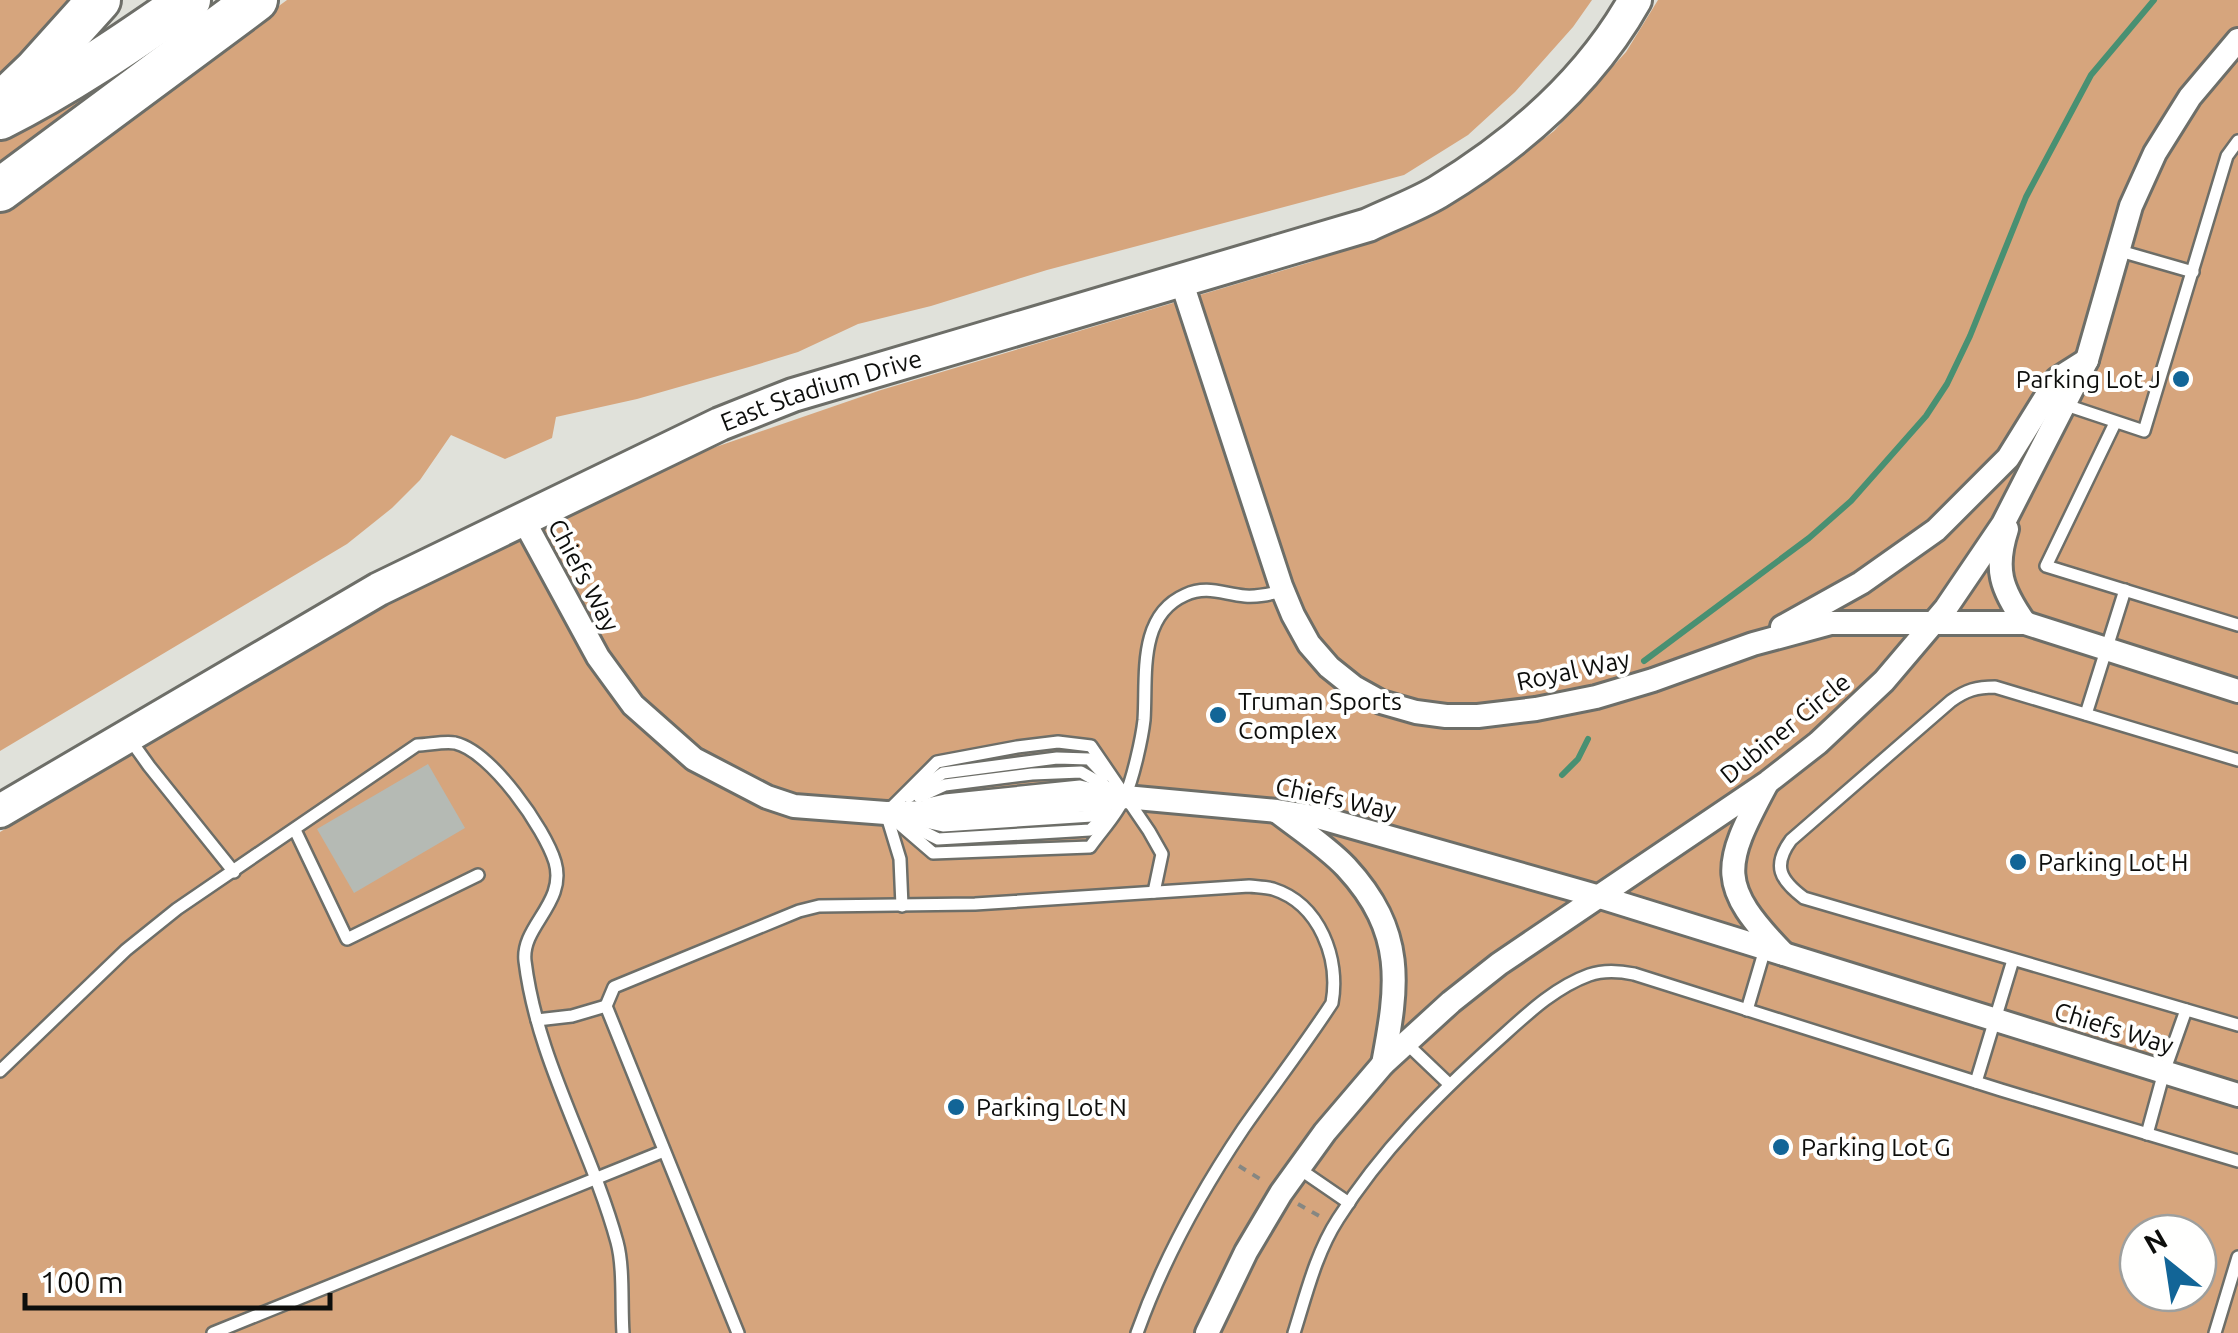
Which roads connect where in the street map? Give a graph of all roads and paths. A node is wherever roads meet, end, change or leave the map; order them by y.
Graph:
1 (100, 0) edge
2 (190, 0) edge
3 (256, 0) edge
4 (1635, 0) edge
5 (2238, 40) edge
6 (0, 104) edge
7 (0, 118) edge
8 (2238, 141) edge
9 (0, 190) edge
10 (2120, 251) junction
11 (2192, 272) junction
12 (1182, 280) junction
13 (2088, 360) junction
14 (2066, 405) junction
15 (2115, 423) junction
16 (2016, 499) junction
17 (523, 519) junction
18 (2125, 590) junction
19 (1284, 591) junction
20 (1934, 621) junction
21 (2025, 622) junction
22 (2238, 625) edge
23 (1753, 644) junction
24 (2108, 649) junction
25 (2238, 690) edge
26 (2086, 714) junction
27 (128, 736) junction
28 (2238, 760) edge
29 (1768, 782) junction
30 (1125, 797) junction
31 (0, 811) edge
32 (1276, 811) junction
33 (886, 813) junction
34 (295, 830) junction
35 (234, 872) junction
36 (478, 875) dead end
37 (1154, 892) junction
38 (1600, 898) junction
39 (902, 906) junction
40 (1776, 953) junction
41 (2014, 960) junction
42 (606, 1006) junction
43 (1747, 1010) junction
44 (2186, 1010) junction
45 (537, 1020) junction
46 (1993, 1020) junction
47 (2238, 1025) edge
48 (1406, 1043) junction
49 (1383, 1064) junction
50 (0, 1071) edge
51 (2164, 1072) junction
52 (1976, 1082) junction
53 (1449, 1084) junction
54 (2238, 1095) edge
55 (2147, 1134) junction
56 (664, 1150) junction
57 (1225, 1158) junction
58 (2238, 1161) edge
59 (1298, 1168) junction
60 (594, 1179) junction
61 (1265, 1182) dead end
62 (1295, 1202) dead end
63 (1349, 1203) junction
64 (1325, 1219) dead end
65 (2238, 1257) edge
66 (212, 1333) edge
67 (623, 1333) edge
68 (738, 1333) edge
69 (1137, 1333) edge
70 (1207, 1333) edge
71 (1294, 1333) edge
72 (2215, 1333) edge

1 - 6 highway
2 - 7 highway
3 - 9 highway
4 - 12 main road, East Stadium Drive
5 - 10 street, Dubiner Circle
8 - 11 lane
10 - 11 lane
10 - 13 street, Dubiner Circle
11 - 15 lane
12 - 17 main road, East Stadium Drive
12 - 19 street, Royal Way
13 - 14 street, Dubiner Circle
13 - 23 street
14 - 15 lane
14 - 16 street, Dubiner Circle
15 - 18 lane
16 - 20 street, Dubiner Circle
16 - 21 street
17 - 27 main road, East Stadium Drive
17 - 33 street, Chiefs Way
18 - 22 lane
18 - 24 lane
19 - 23 street, Royal Way
19 - 30 lane
20 - 21 street, Royal Way
20 - 23 street, Royal Way
20 - 29 street, Dubiner Circle
21 - 24 street, Royal Way
24 - 25 street, Royal Way
24 - 26 lane
26 - 28 lane
26 - 41 lane
27 - 31 main road, East Stadium Drive
27 - 35 lane
29 - 38 street, Dubiner Circle
29 - 40 street
30 - 32 street, Chiefs Way
30 - 33 street, Chiefs Way
30 - 33 lane
30 - 33 lane
30 - 37 lane
32 - 38 street, Chiefs Way
32 - 49 street
33 - 39 lane
34 - 35 lane
34 - 36 lane
34 - 45 lane
35 - 50 lane
37 - 39 lane
37 - 57 lane
38 - 40 street, Chiefs Way
38 - 48 street, Dubiner Circle
39 - 42 lane
40 - 43 lane
40 - 46 street, Chiefs Way
41 - 44 lane
41 - 46 lane
42 - 45 lane
42 - 56 lane
43 - 52 lane
43 - 53 lane
44 - 47 lane
44 - 51 lane
45 - 60 lane
46 - 51 street, Chiefs Way
46 - 52 lane
48 - 49 street, Dubiner Circle
48 - 53 lane
49 - 59 street, Dubiner Circle
51 - 54 street, Chiefs Way
51 - 55 lane
52 - 55 lane
53 - 63 lane
55 - 58 lane
56 - 60 lane
56 - 68 lane
57 - 61 path
57 - 69 lane
59 - 63 lane
59 - 70 street, Dubiner Circle
60 - 66 lane
60 - 67 lane
62 - 64 path
63 - 71 lane
65 - 72 lane

